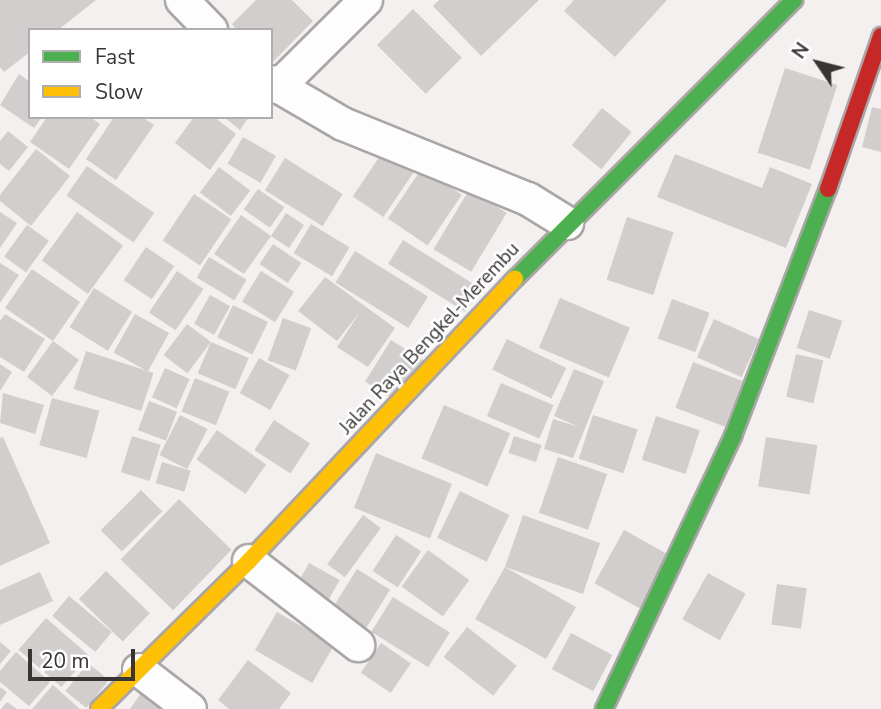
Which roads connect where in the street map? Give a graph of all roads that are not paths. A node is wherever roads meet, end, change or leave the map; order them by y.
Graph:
1 (182, 0) edge
2 (366, 0) edge
3 (794, 0) edge
4 (209, 28) edge
5 (881, 36) edge
6 (274, 84) edge
7 (567, 223) junction
8 (249, 561) junction
9 (358, 645) dead end
10 (138, 670) junction
11 (99, 709) edge
12 (190, 709) edge
13 (604, 709) edge

1 - 4 street
2 - 6 street
3 - 7 street, Jalan Raya Bengkel-Merembu
5 - 13 street
6 - 7 street
7 - 8 street, Jalan Raya Bengkel-Merembu
8 - 9 street
8 - 10 street, Jalan Raya Bengkel-Merembu
10 - 11 street, Jalan Raya Bengkel-Merembu
10 - 12 street

